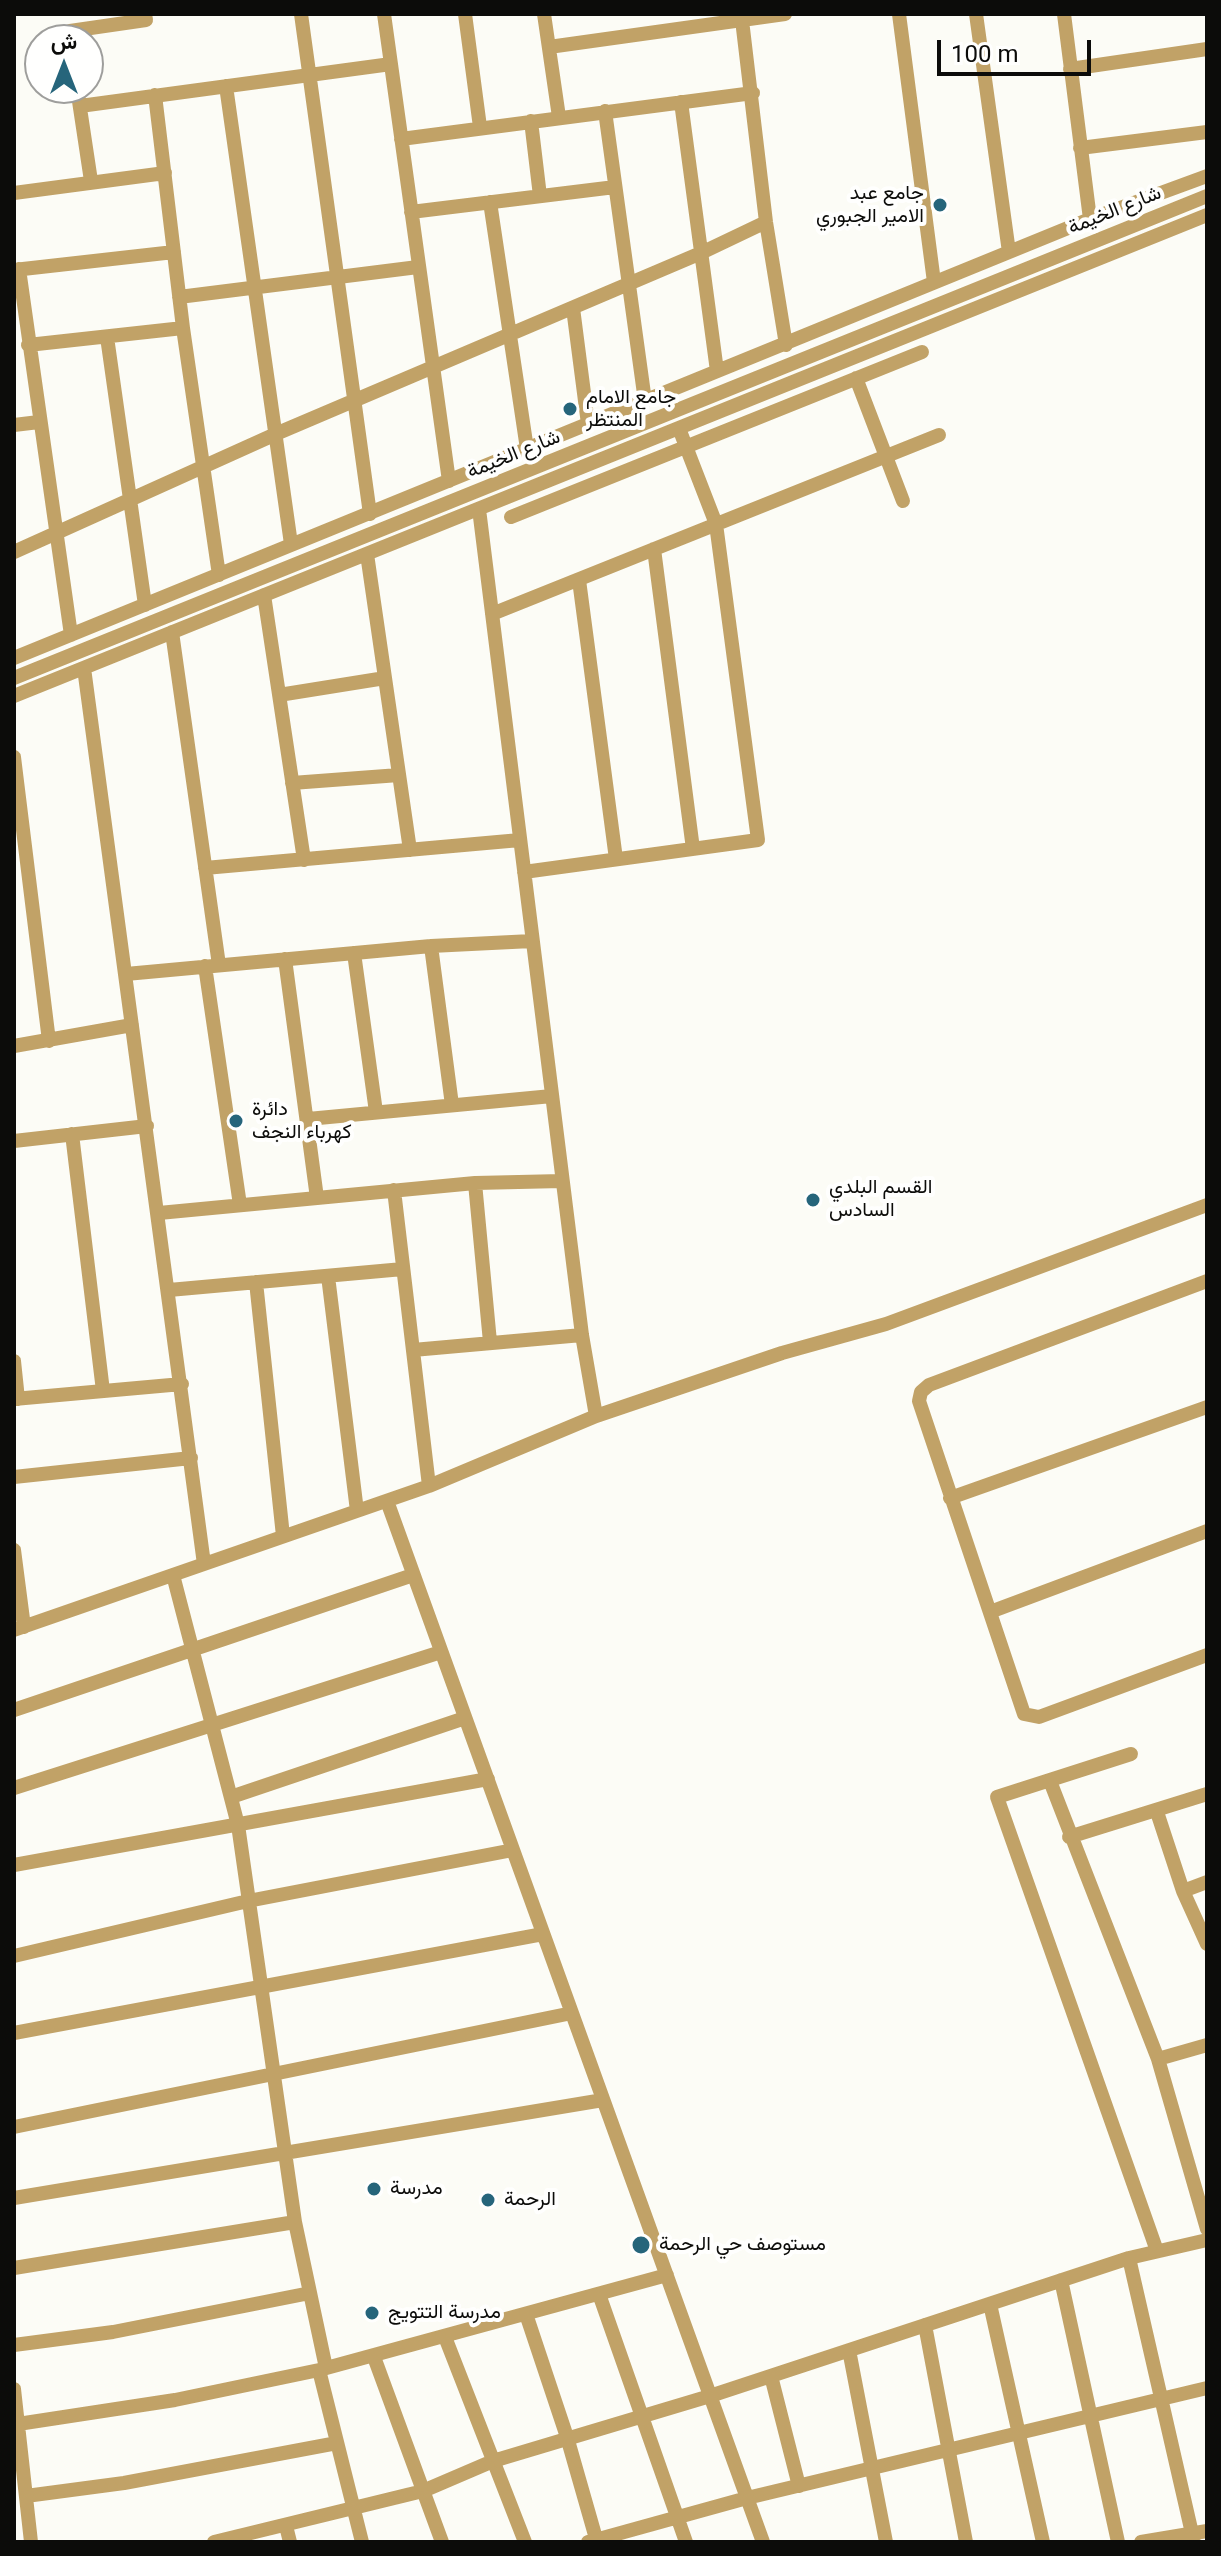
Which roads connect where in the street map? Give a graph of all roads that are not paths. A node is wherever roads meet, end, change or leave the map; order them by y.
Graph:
1 (145, 14) edge
2 (301, 14) edge
3 (384, 14) edge
4 (465, 14) edge
5 (544, 14) edge
6 (785, 14) edge
7 (899, 14) edge
8 (976, 14) edge
9 (1064, 14) edge
10 (742, 20) junction
11 (104, 29) edge
12 (549, 47) junction
13 (1207, 49) edge
14 (391, 64) junction
15 (1070, 69) junction
16 (309, 75) junction
17 (226, 86) junction
18 (753, 93) junction
19 (155, 95) junction
20 (681, 102) junction
21 (80, 106) joint
22 (605, 111) junction
23 (559, 117) junction
24 (531, 121) junction
25 (480, 127) junction
26 (1207, 132) edge
27 (401, 139) junction
28 (1080, 148) junction
29 (165, 173) junction
30 (1207, 176) edge
31 (91, 181) junction
32 (615, 187) junction
33 (14, 193) edge
34 (540, 196) junction
35 (1207, 196) edge
36 (490, 202) junction
37 (411, 212) junction
38 (1207, 215) edge
39 (1090, 219) junction
40 (766, 222) junction
41 (174, 252) junction
42 (1009, 252) junction
43 (701, 253) junction
44 (418, 267) junction
45 (16, 270) edge
46 (962, 271) junction
47 (335, 277) junction
48 (934, 282) junction
49 (629, 285) junction
50 (256, 287) junction
51 (969, 292) junction
52 (179, 297) junction
53 (934, 306) junction
54 (573, 308) junction
55 (940, 325) junction
56 (183, 328) junction
57 (876, 330) junction
58 (512, 334) junction
59 (107, 337) junction
60 (28, 345) junction
61 (786, 345) junction
62 (884, 348) junction
63 (922, 352) dead end
64 (433, 368) junction
65 (717, 371) junction
66 (856, 378) junction
67 (645, 401) junction
68 (353, 403) junction
69 (39, 422) junction
70 (588, 424) junction
71 (14, 425) edge
72 (680, 431) junction
73 (278, 433) junction
74 (939, 435) dead end
75 (687, 447) junction
76 (527, 449) junction
77 (886, 458) junction
78 (203, 467) junction
79 (476, 470) junction
80 (449, 481) junction
81 (483, 489) junction
82 (130, 500) junction
83 (903, 501) dead end
84 (479, 509) junction
85 (370, 514) junction
86 (511, 517) dead end
87 (716, 524) junction
88 (375, 532) junction
89 (56, 534) junction
90 (291, 544) junction
91 (654, 549) junction
92 (14, 552) edge
93 (362, 556) junction
94 (306, 561) junction
95 (219, 575) junction
96 (579, 580) junction
97 (283, 587) junction
98 (264, 595) junction
99 (145, 605) junction
100 (492, 614) junction
101 (172, 632) junction
102 (71, 635) junction
103 (14, 658) edge
104 (84, 668) junction
105 (14, 678) edge
106 (385, 678) junction
107 (279, 695) junction
108 (14, 696) edge
109 (14, 757) edge
110 (399, 775) junction
111 (292, 783) junction
112 (18, 813) edge
113 (520, 840) junction
114 (693, 849) junction
115 (410, 850) junction
116 (616, 859) junction
117 (304, 860) junction
118 (205, 868) junction
119 (524, 872) junction
120 (31, 888) junction
121 (14, 892) edge
122 (532, 941) junction
123 (431, 946) junction
124 (354, 953) junction
125 (285, 959) junction
126 (212, 966) junction
127 (126, 974) junction
128 (132, 1025) junction
129 (49, 1041) junction
130 (14, 1046) edge
131 (552, 1096) junction
132 (452, 1105) junction
133 (376, 1112) junction
134 (308, 1119) junction
135 (147, 1126) junction
136 (72, 1134) junction
137 (14, 1141) edge
138 (562, 1181) junction
139 (475, 1183) junction
140 (394, 1190) junction
141 (317, 1198) junction
142 (240, 1205) junction
143 (1207, 1205) edge
144 (159, 1213) junction
145 (403, 1269) junction
146 (328, 1276) junction
147 (1207, 1281) edge
148 (256, 1282) junction
149 (169, 1290) junction
150 (582, 1335) junction
151 (490, 1342) junction
152 (413, 1350) junction
153 (14, 1361) edge
154 (182, 1384) junction
155 (103, 1391) junction
156 (16, 1399) edge
157 (1207, 1407) edge
158 (596, 1416) junction
159 (191, 1458) junction
160 (14, 1477) edge
161 (429, 1486) junction
162 (950, 1498) junction
163 (387, 1501) junction
164 (357, 1511) junction
165 (1207, 1531) edge
166 (283, 1536) junction
167 (14, 1550) edge
168 (204, 1564) junction
169 (173, 1575) junction
170 (413, 1575) junction
171 (990, 1612) junction
172 (19, 1628) edge
173 (193, 1650) junction
174 (441, 1652) junction
175 (1207, 1655) edge
176 (14, 1710) edge
177 (465, 1718) junction
178 (212, 1726) junction
179 (1131, 1754) dead end
180 (488, 1779) junction
181 (1050, 1781) junction
182 (14, 1788) edge
183 (1207, 1794) edge
184 (231, 1797) junction
185 (1157, 1812) junction
186 (238, 1825) junction
187 (1069, 1837) junction
188 (513, 1850) junction
189 (14, 1865) edge
190 (1207, 1882) edge
191 (1183, 1891) junction
192 (248, 1901) junction
193 (543, 1934) junction
194 (1207, 1944) edge
195 (14, 1956) edge
196 (263, 1986) junction
197 (572, 2013) junction
198 (14, 2033) edge
199 (1207, 2045) edge
200 (1158, 2059) junction
201 (272, 2074) junction
202 (603, 2100) junction
203 (14, 2127) edge
204 (284, 2155) junction
205 (14, 2198) edge
206 (295, 2222) junction
207 (1207, 2229) edge
208 (1207, 2240) edge
209 (1157, 2251) junction
210 (1129, 2258) junction
211 (14, 2268) edge
212 (667, 2275) junction
213 (1061, 2280) junction
214 (310, 2293) junction
215 (599, 2294) junction
216 (990, 2304) junction
217 (526, 2314) junction
218 (925, 2325) junction
219 (445, 2337) junction
220 (14, 2345) edge
221 (849, 2350) junction
222 (374, 2357) junction
223 (322, 2369) junction
224 (771, 2376) junction
225 (1207, 2388) edge
226 (14, 2389) edge
227 (710, 2396) junction
228 (1162, 2399) junction
229 (641, 2416) junction
230 (1091, 2416) junction
231 (18, 2424) junction
232 (1019, 2433) junction
233 (567, 2437) junction
234 (337, 2443) junction
235 (949, 2450) junction
236 (18, 2461) edge
237 (493, 2461) junction
238 (872, 2468) junction
239 (799, 2486) junction
240 (423, 2491) junction
241 (26, 2496) junction
242 (747, 2498) junction
243 (352, 2511) junction
244 (677, 2517) junction
245 (286, 2526) junction
246 (1198, 2535) edge
247 (14, 2538) edge
248 (31, 2538) edge
249 (594, 2541) edge
250 (214, 2542) edge
251 (290, 2542) edge
252 (362, 2542) edge
253 (442, 2542) edge
254 (525, 2542) edge
255 (686, 2542) edge
256 (763, 2542) edge
257 (886, 2542) edge
258 (966, 2542) edge
259 (1043, 2542) edge
260 (1118, 2542) edge
261 (1141, 2542) edge

1 - 11 street
2 - 16 street
3 - 14 street
4 - 25 street
5 - 12 street
6 - 10 street
7 - 48 street
8 - 42 street
9 - 15 street
10 - 12 street
10 - 18 street
12 - 23 street
13 - 15 street
14 - 16 street
14 - 27 street
15 - 28 street
16 - 17 street
16 - 47 street
17 - 19 street
17 - 50 street
18 - 20 street
18 - 40 street
19 - 21 street
19 - 29 street
20 - 22 street
20 - 43 street
21 - 31 street
22 - 23 street
22 - 32 street
23 - 24 street
24 - 25 street
24 - 34 street
25 - 27 street
26 - 28 street
27 - 37 street
28 - 39 street
29 - 31 street
29 - 41 street
30 - 39 street
31 - 33 street
32 - 34 street
32 - 49 street
34 - 36 street
35 - 51 street, شارع الخيمة
36 - 37 street
36 - 58 street
37 - 44 street
38 - 55 street, شارع الخيمة
39 - 42 street
40 - 43 street
40 - 61 street
41 - 45 street
41 - 52 street
42 - 46 street
43 - 49 street
43 - 65 street
44 - 47 street
44 - 64 street
45 - 60 street
46 - 48 street
46 - 51 street
47 - 50 street
47 - 68 street
48 - 61 street
49 - 54 street
49 - 67 street
50 - 52 street
50 - 73 street
51 - 53 street, شارع الخيمة
52 - 56 street
53 - 55 street
53 - 57 street, شارع الخيمة
54 - 58 street
54 - 70 street
55 - 62 street, شارع الخيمة
56 - 59 street
56 - 78 street
57 - 62 street
57 - 81 street, شارع الخيمة
58 - 64 street
58 - 76 street
59 - 60 street
59 - 82 street
60 - 69 street
61 - 65 street
62 - 72 street, شارع الخيمة
63 - 66 street
64 - 68 street
64 - 80 street
65 - 67 street
66 - 75 street
66 - 77 street
67 - 70 street
68 - 73 street
68 - 85 street
69 - 71 street
69 - 89 street
70 - 76 street
72 - 75 street
72 - 84 street, شارع الخيمة
73 - 78 street
73 - 90 street
74 - 77 street
75 - 86 street
75 - 87 street
76 - 79 street
77 - 83 street
77 - 87 street
78 - 82 street
78 - 95 street
79 - 80 street
79 - 81 street
80 - 85 street
81 - 88 street, شارع الخيمة
82 - 89 street
82 - 99 street
84 - 93 street, شارع الخيمة
84 - 100 street
85 - 90 street
87 - 91 street
87 - 114 street
88 - 93 street
88 - 94 street, شارع الخيمة
89 - 92 street
89 - 102 street
90 - 95 street
91 - 96 street
91 - 114 street
93 - 97 street, شارع الخيمة
93 - 106 street
94 - 97 street
94 - 105 street, شارع الخيمة
95 - 99 street
96 - 100 street
96 - 116 street
97 - 98 street, شارع الخيمة
98 - 101 street, شارع الخيمة
98 - 107 street
99 - 102 street
100 - 113 street
101 - 104 street, شارع الخيمة
101 - 118 street
102 - 103 street
104 - 108 street, شارع الخيمة
104 - 127 street
106 - 107 street
106 - 110 street
107 - 111 street
109 - 112 street
110 - 111 street
110 - 115 street
111 - 117 street
112 - 120 street
113 - 115 street
113 - 119 street
114 - 116 street
115 - 117 street
116 - 119 street
117 - 118 street
118 - 126 street
119 - 122 street
120 - 121 street
120 - 129 street
122 - 123 street
122 - 131 street
123 - 124 street
123 - 132 street
124 - 125 street
124 - 133 street
125 - 126 street
125 - 134 street
126 - 127 street
126 - 142 street
127 - 128 street
128 - 129 street
128 - 135 street
129 - 130 street
131 - 132 street
131 - 138 street
132 - 133 street
133 - 134 street
134 - 141 street
135 - 136 street
135 - 144 street
136 - 137 street
136 - 155 street
138 - 139 street
138 - 150 street
139 - 140 street
139 - 151 street
140 - 141 street
140 - 145 street
141 - 142 street
142 - 144 street
143 - 158 street
144 - 149 street
145 - 146 street
145 - 152 street
146 - 148 street
146 - 164 street
147 - 162 street
148 - 149 street
148 - 166 street
149 - 154 street
150 - 151 street
150 - 158 street
151 - 152 street
152 - 161 street
153 - 156 street
154 - 155 street
154 - 159 street
155 - 156 street
157 - 162 street
158 - 161 street
159 - 160 street
159 - 168 street
161 - 163 street
162 - 171 street
163 - 164 street
163 - 170 street
164 - 166 street
165 - 171 street
166 - 168 street
167 - 172 street
168 - 169 street
169 - 172 street
169 - 173 street
170 - 173 street
170 - 174 street
171 - 175 street
173 - 176 street
173 - 178 street
174 - 177 street
174 - 178 street
177 - 180 street
177 - 184 street
178 - 182 street
178 - 184 street
179 - 181 street
180 - 186 street
180 - 188 street
181 - 187 street
181 - 209 street
183 - 185 street
184 - 186 street
185 - 187 street
185 - 191 street
186 - 189 street
186 - 192 street
187 - 200 street
188 - 192 street
188 - 193 street
190 - 191 street
191 - 194 street
192 - 195 street
192 - 196 street
193 - 196 street
193 - 197 street
196 - 198 street
196 - 201 street
197 - 201 street
197 - 202 street
199 - 200 street
200 - 207 street
201 - 203 street
201 - 204 street
202 - 204 street
202 - 212 street
204 - 205 street
204 - 206 street
206 - 211 street
206 - 214 street
208 - 209 street
209 - 210 street
210 - 213 street
210 - 228 street
212 - 215 street
212 - 227 street
213 - 216 street
213 - 230 street
214 - 220 street
214 - 223 street
215 - 217 street
215 - 229 street
216 - 218 street
216 - 232 street
217 - 219 street
217 - 233 street
218 - 221 street
218 - 235 street
219 - 222 street
219 - 237 street
221 - 224 street
221 - 238 street
222 - 223 street
222 - 240 street
223 - 231 street
223 - 234 street
224 - 227 street
224 - 239 street
225 - 228 street
226 - 231 street
227 - 229 street
227 - 242 street
228 - 230 street
228 - 246 street
229 - 233 street
229 - 244 street
230 - 232 street
230 - 260 street
231 - 236 street
232 - 235 street
232 - 259 street
233 - 237 street
233 - 249 street
234 - 241 street
234 - 243 street
235 - 238 street
235 - 258 street
236 - 241 street
237 - 240 street
237 - 254 street
238 - 239 street
238 - 257 street
239 - 242 street
240 - 243 street
240 - 253 street
241 - 248 street
242 - 244 street
242 - 256 street
243 - 245 street
243 - 252 street
244 - 249 street
244 - 255 street
245 - 250 street
245 - 251 street
246 - 261 street
247 - 248 street

